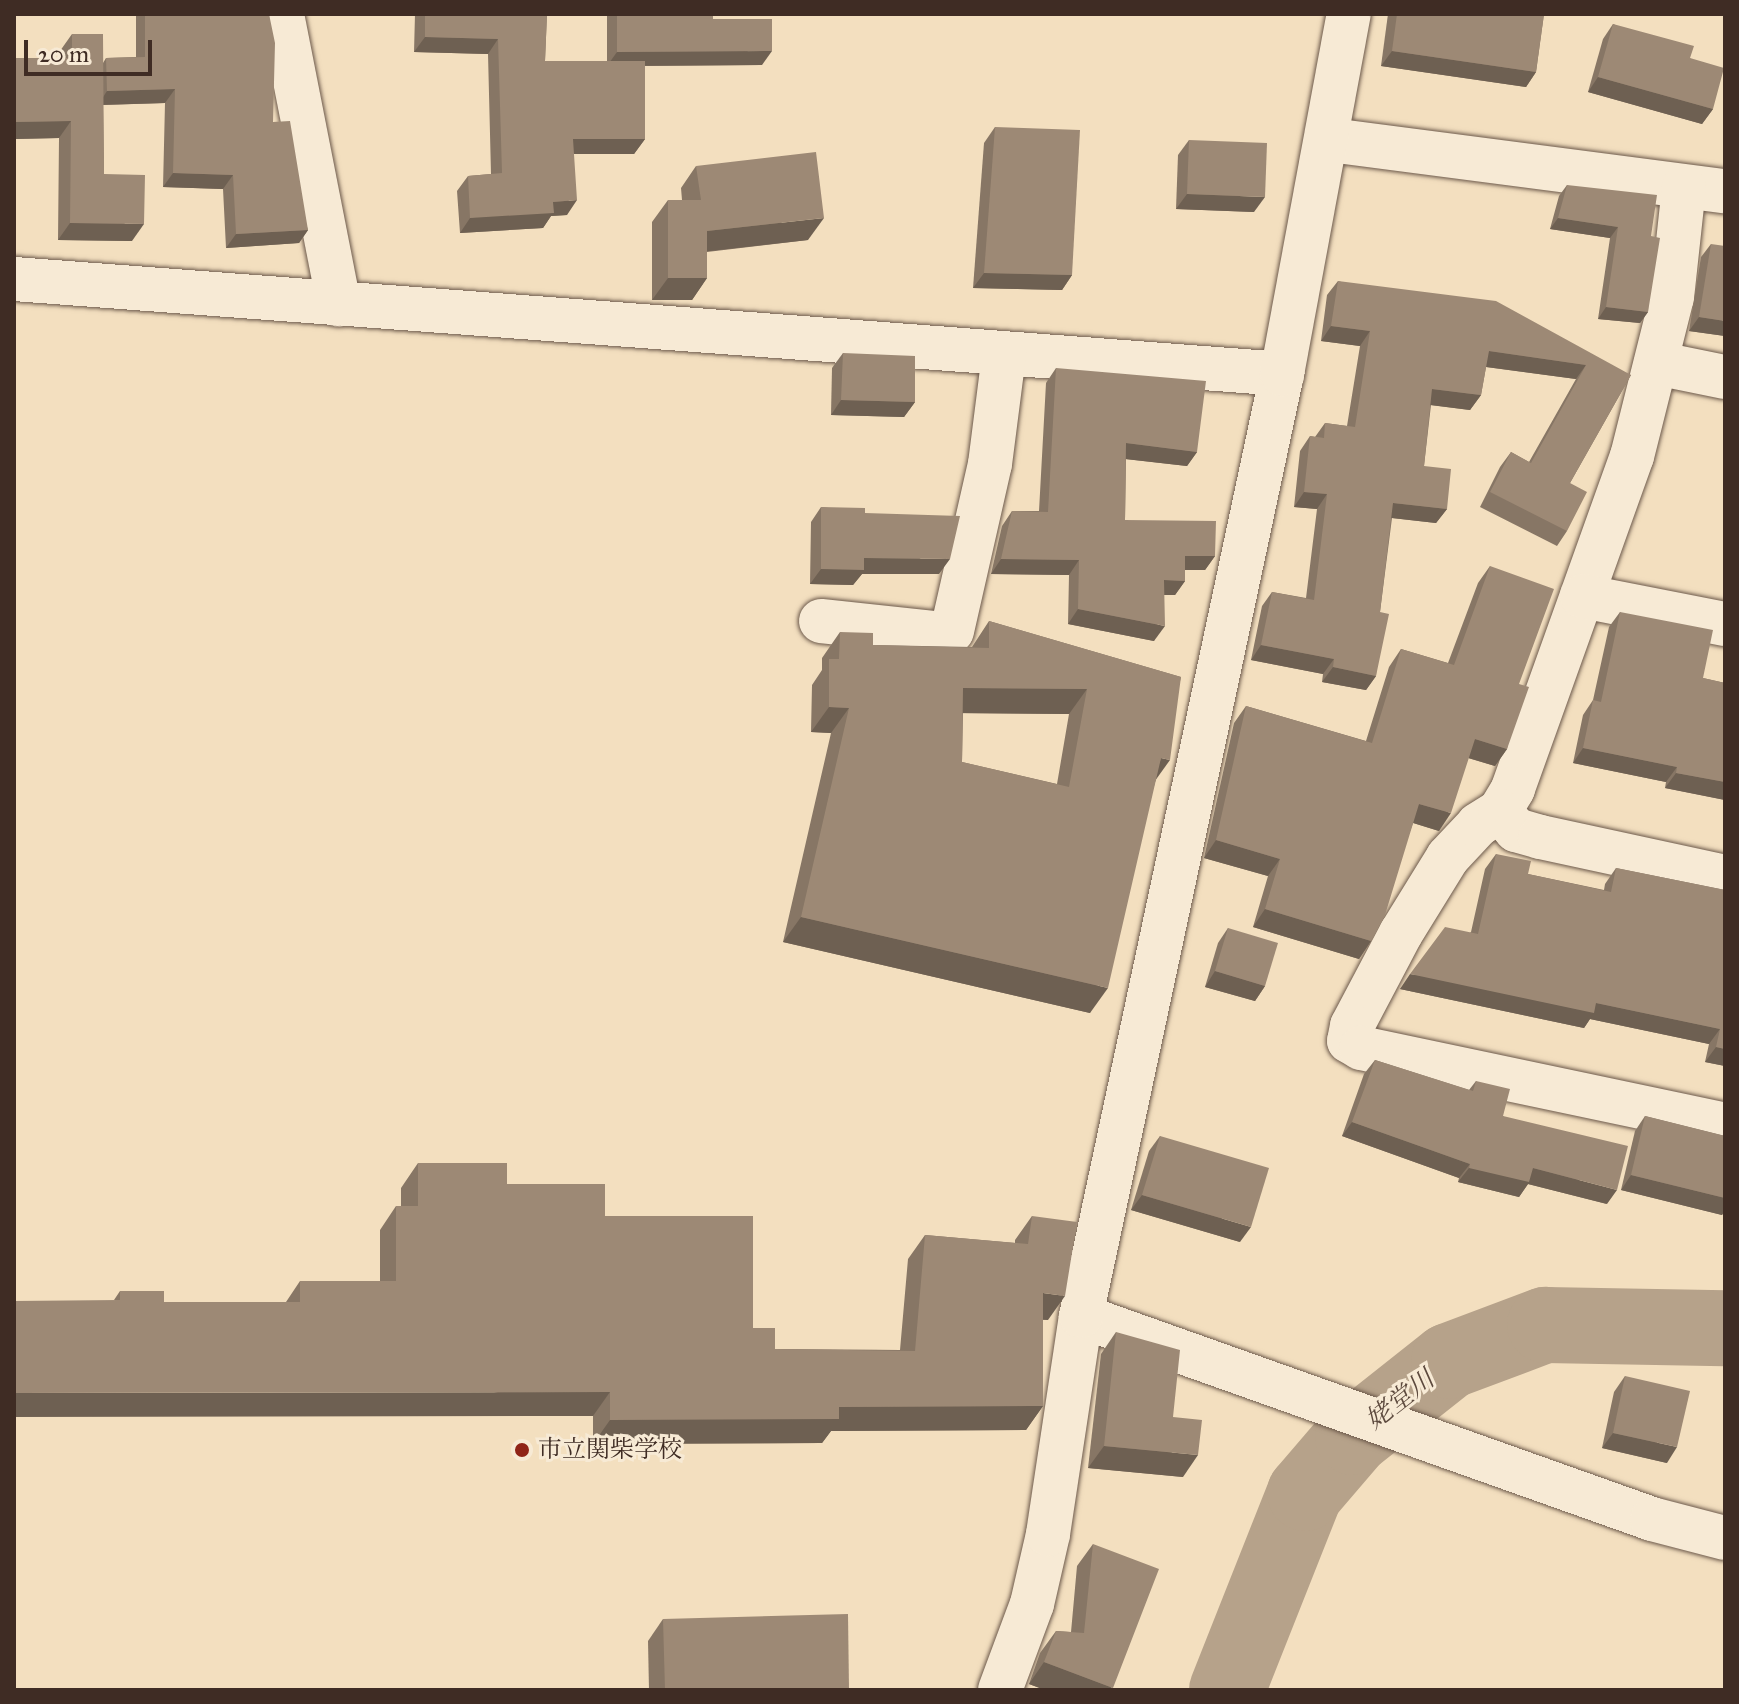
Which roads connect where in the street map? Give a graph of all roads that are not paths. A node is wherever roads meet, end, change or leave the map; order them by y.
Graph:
1 (282, 14) edge
2 (1349, 14) edge
3 (1330, 140) junction
4 (1705, 189) edge
5 (14, 279) edge
6 (339, 304) junction
7 (1004, 354) junction
8 (1656, 363) junction
9 (1282, 374) junction
10 (1725, 377) edge
11 (1582, 596) junction
12 (821, 621) dead end
13 (1725, 624) edge
14 (1500, 811) junction
15 (1725, 877) edge
16 (1725, 1125) edge
17 (1081, 1316) junction
18 (1725, 1538) edge
19 (1000, 1690) edge

1 - 6 street
2 - 3 street
3 - 4 street
3 - 9 street
4 - 8 street
5 - 6 street
6 - 7 street
7 - 9 street
7 - 12 street
8 - 10 street
8 - 11 street
9 - 17 street
11 - 13 street
11 - 14 street
14 - 15 street
14 - 16 street
17 - 18 street
17 - 19 street

